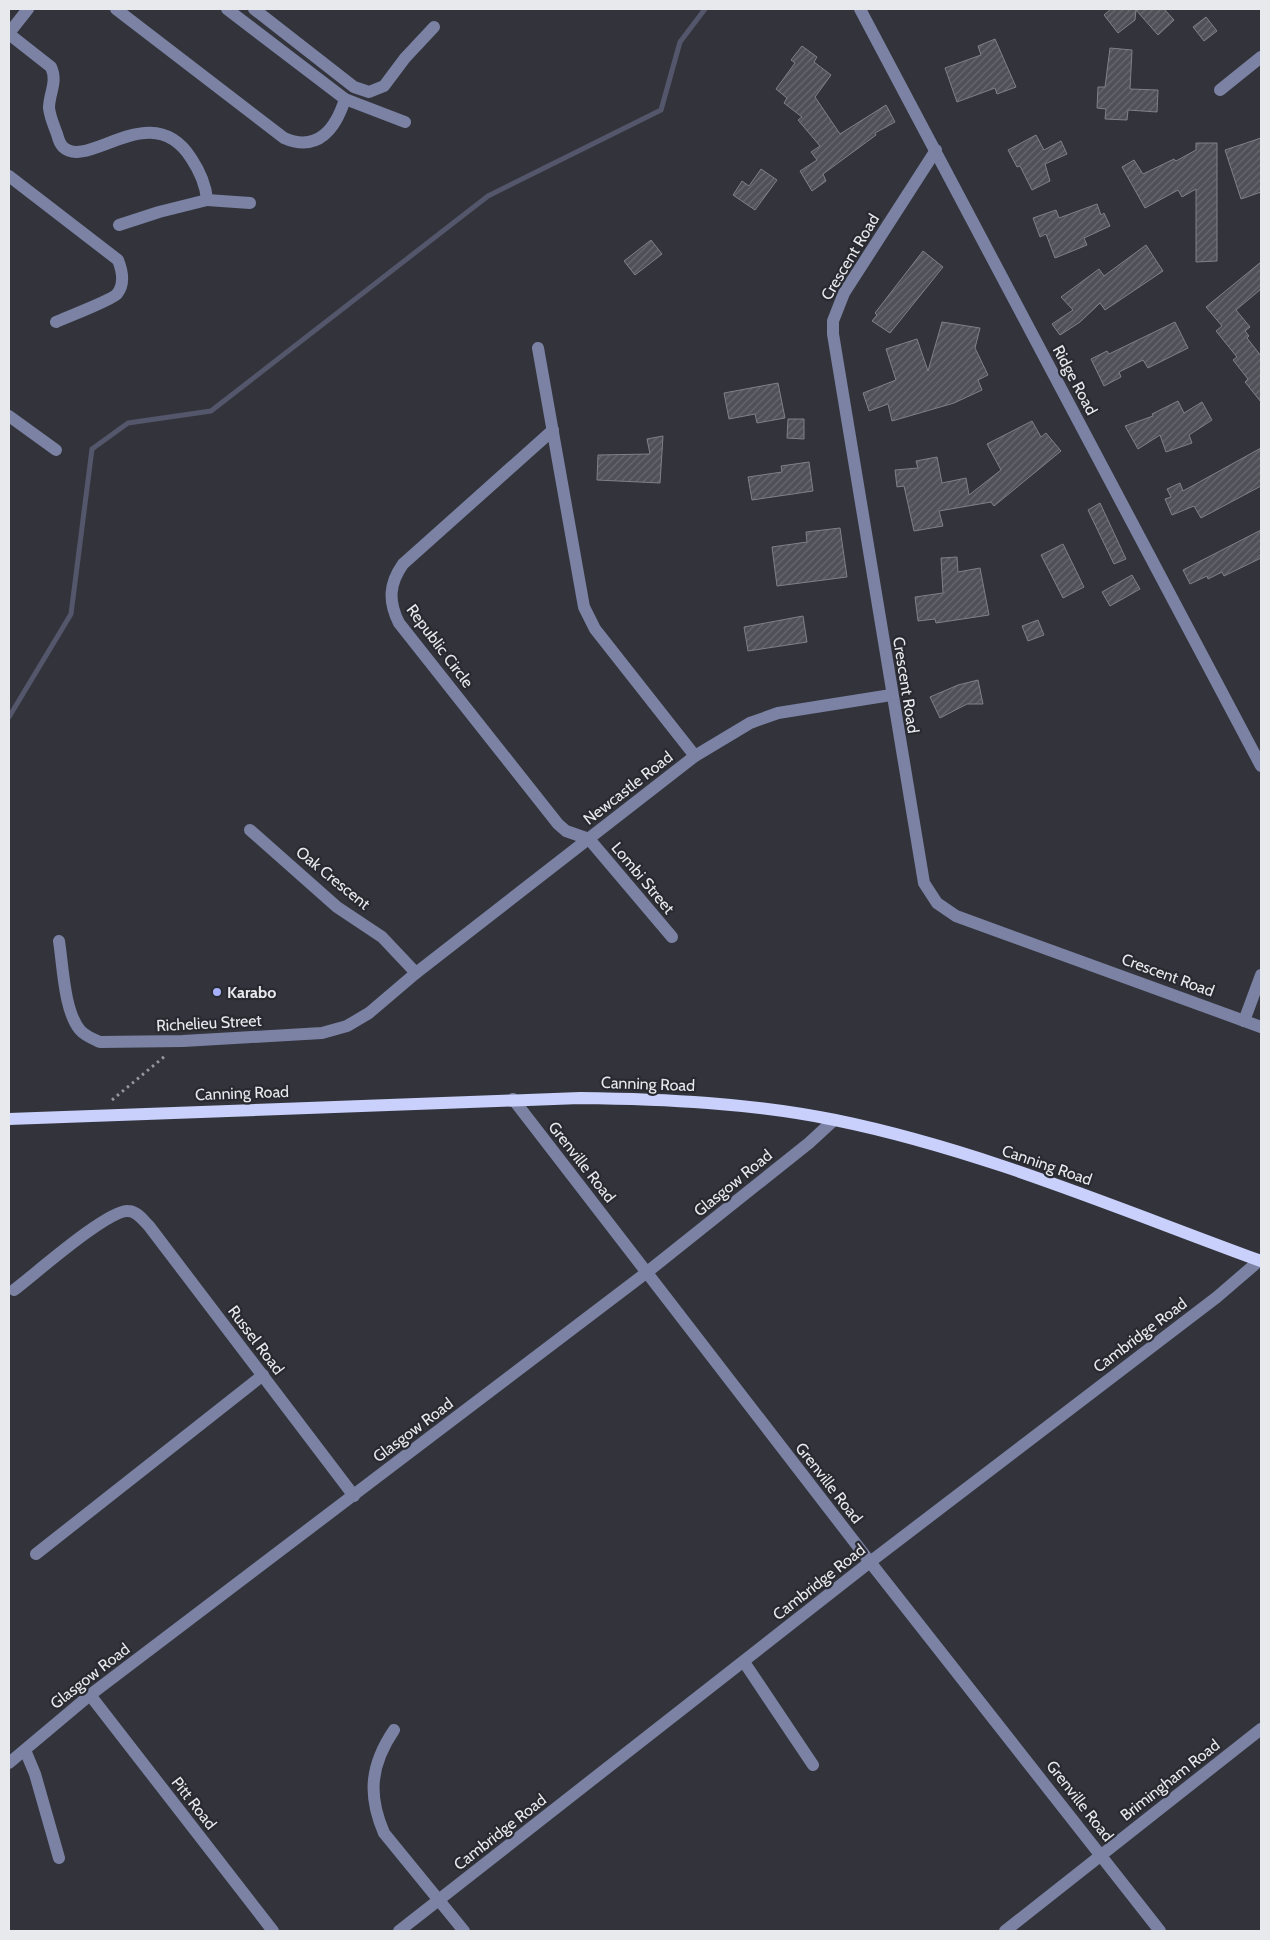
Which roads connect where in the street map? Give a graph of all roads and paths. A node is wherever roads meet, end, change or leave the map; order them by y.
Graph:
1 (28, 9) edge
2 (116, 9) edge
3 (227, 9) edge
4 (254, 9) edge
5 (860, 9) edge
6 (434, 28) dead end
7 (9, 33) edge
8 (1261, 57) edge
9 (1220, 90) dead end
10 (345, 99) junction
11 (405, 122) dead end
12 (936, 150) junction
13 (9, 176) edge
14 (207, 200) junction
15 (250, 203) dead end
16 (119, 225) dead end
17 (56, 322) dead end
18 (538, 348) dead end
19 (9, 416) edge
20 (553, 430) junction
21 (56, 450) dead end
22 (892, 695) junction
23 (695, 756) junction
24 (1261, 766) edge
25 (250, 830) dead end
26 (589, 839) junction
27 (672, 937) dead end
28 (59, 941) dead end
29 (416, 972) junction
30 (1261, 975) edge
31 (1244, 1021) junction
32 (1261, 1027) edge
33 (183, 1040) junction
34 (513, 1099) junction
35 (94, 1115) junction
36 (9, 1119) edge
37 (834, 1120) junction
38 (1261, 1260) edge
39 (646, 1273) junction
40 (14, 1290) dead end
41 (263, 1375) junction
42 (354, 1496) junction
43 (36, 1554) dead end
44 (870, 1562) junction
45 (744, 1662) junction
46 (90, 1695) junction
47 (1261, 1729) edge
48 (394, 1730) dead end
49 (25, 1750) junction
50 (9, 1763) edge
51 (813, 1765) dead end
52 (1102, 1855) junction
53 (59, 1858) dead end
54 (439, 1901) junction
55 (272, 1931) edge
56 (399, 1931) edge
57 (464, 1931) edge
58 (1005, 1931) edge
59 (1160, 1931) edge

1 - 7 street
2 - 10 street
3 - 10 street
4 - 6 street
5 - 12 street, Ridge Road
7 - 14 street
8 - 9 street
10 - 11 street
12 - 22 street, Crescent Road
12 - 24 street, Ridge Road
13 - 17 street
14 - 15 street
14 - 16 street
18 - 20 street
19 - 21 street
20 - 23 street
20 - 26 street, Republic Circle
22 - 23 street, Newcastle Road
22 - 31 street, Crescent Road
23 - 26 street, Newcastle Road
25 - 29 street, Oak Crescent
26 - 27 street, Lombi Street
26 - 29 street, Newcastle Road
28 - 33 street, Richelieu Street
29 - 33 street, Richelieu Street
30 - 31 street
31 - 32 street, Crescent Road
33 - 35 path
34 - 35 main road, Canning Road
34 - 37 main road, Canning Road
34 - 39 street, Grenville Road
35 - 36 main road, Canning Road
37 - 38 main road, Canning Road
37 - 39 street, Glasgow Road
38 - 44 street, Cambridge Road
39 - 42 street, Glasgow Road
39 - 44 street, Grenville Road
40 - 41 street, Russel Road
41 - 42 street, Russel Road
41 - 43 street
42 - 46 street, Glasgow Road
44 - 45 street, Cambridge Road
44 - 52 street, Grenville Road
45 - 51 street
45 - 54 street, Cambridge Road
46 - 49 street, Glasgow Road
46 - 55 street, Pitt Road
47 - 52 street, Brimingham Road
48 - 54 street
49 - 50 street, Glasgow Road
49 - 53 street
52 - 58 street, Brimingham Road
52 - 59 street, Grenville Road
54 - 56 street, Cambridge Road
54 - 57 street

